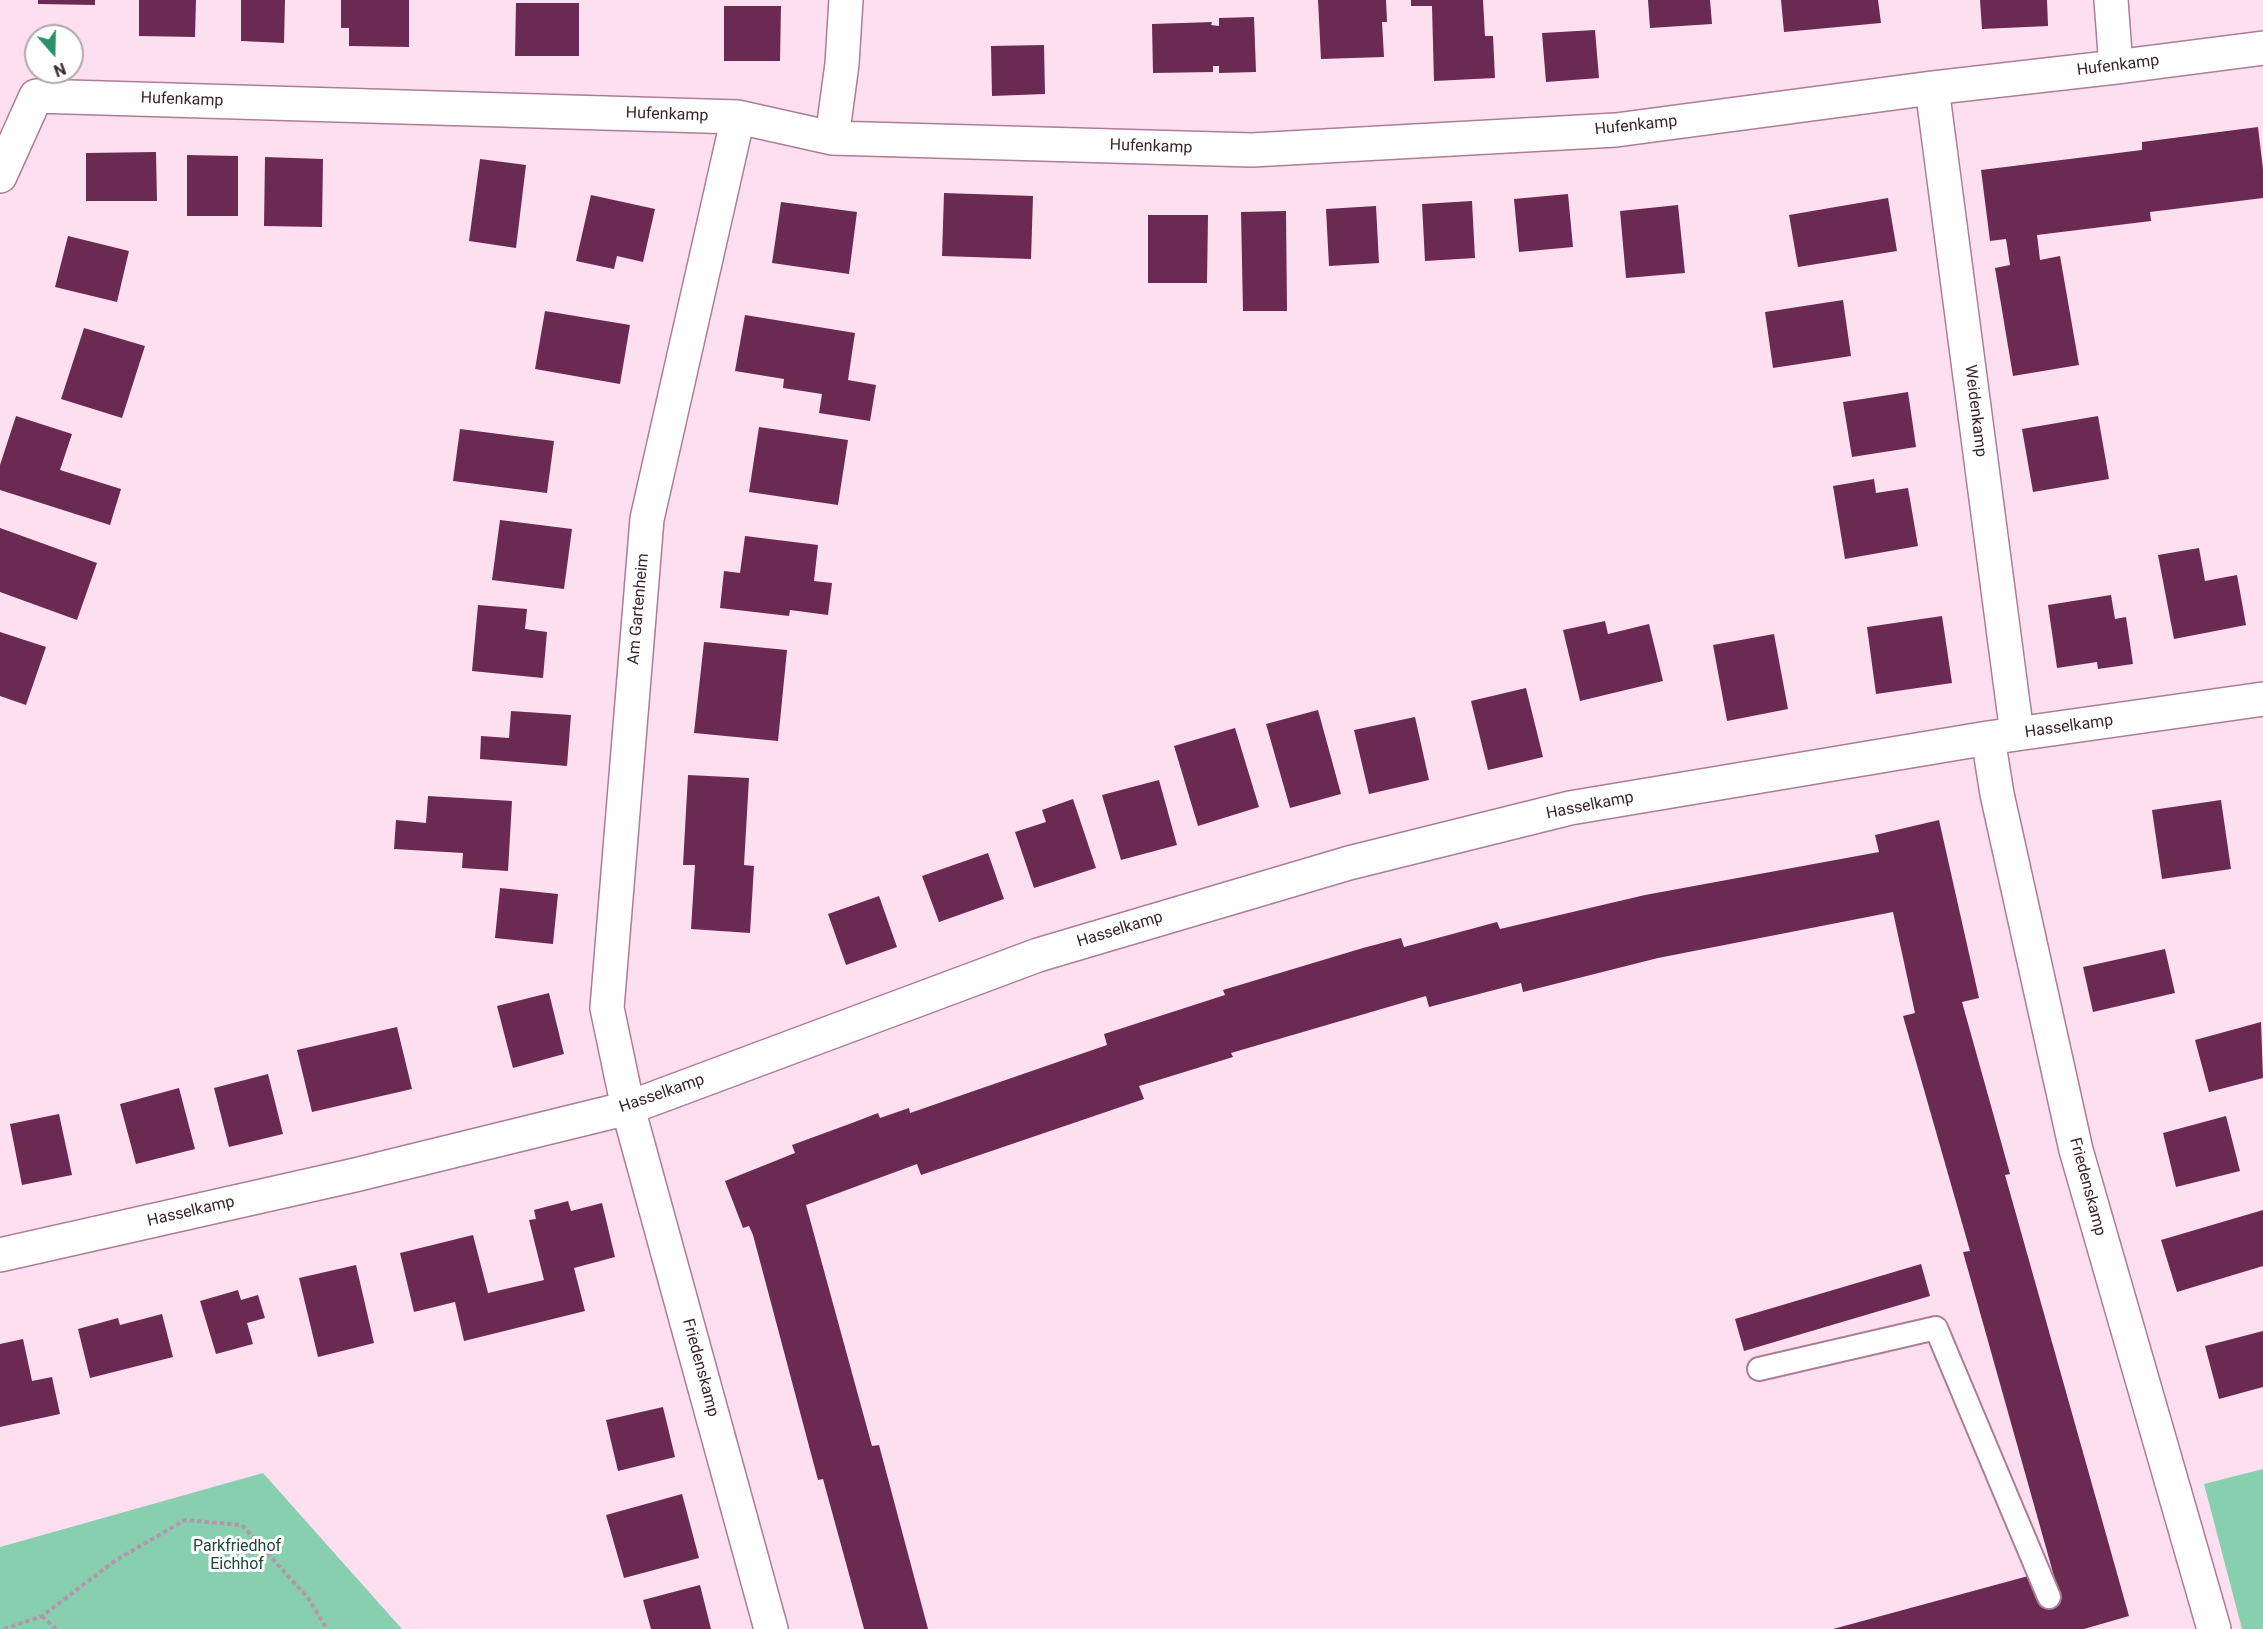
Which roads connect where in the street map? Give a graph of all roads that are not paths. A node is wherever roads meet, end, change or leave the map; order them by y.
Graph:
1 (846, 0) edge
2 (2111, 0) edge
3 (2263, 48) edge
4 (2116, 67) junction
5 (1932, 88) junction
6 (738, 117) junction
7 (832, 138) junction
8 (0, 176) edge
9 (2263, 699) edge
10 (2003, 736) junction
11 (628, 1108) junction
12 (0, 1255) edge
13 (1759, 1369) dead end
14 (2049, 1597) dead end
15 (771, 1629) edge
16 (2214, 1629) edge

1 - 7 street
2 - 4 street
3 - 4 street, Hufenkamp
4 - 5 street, Hufenkamp
5 - 7 street, Hufenkamp
5 - 10 street, Weidenkamp
6 - 7 street, Hufenkamp
6 - 8 street, Hufenkamp
6 - 11 street, Am Gartenheim
9 - 10 street, Hasselkamp
10 - 11 street, Hasselkamp
10 - 16 street, Friedenskamp
11 - 12 street, Hasselkamp
11 - 15 street, Friedenskamp
13 - 14 lane

